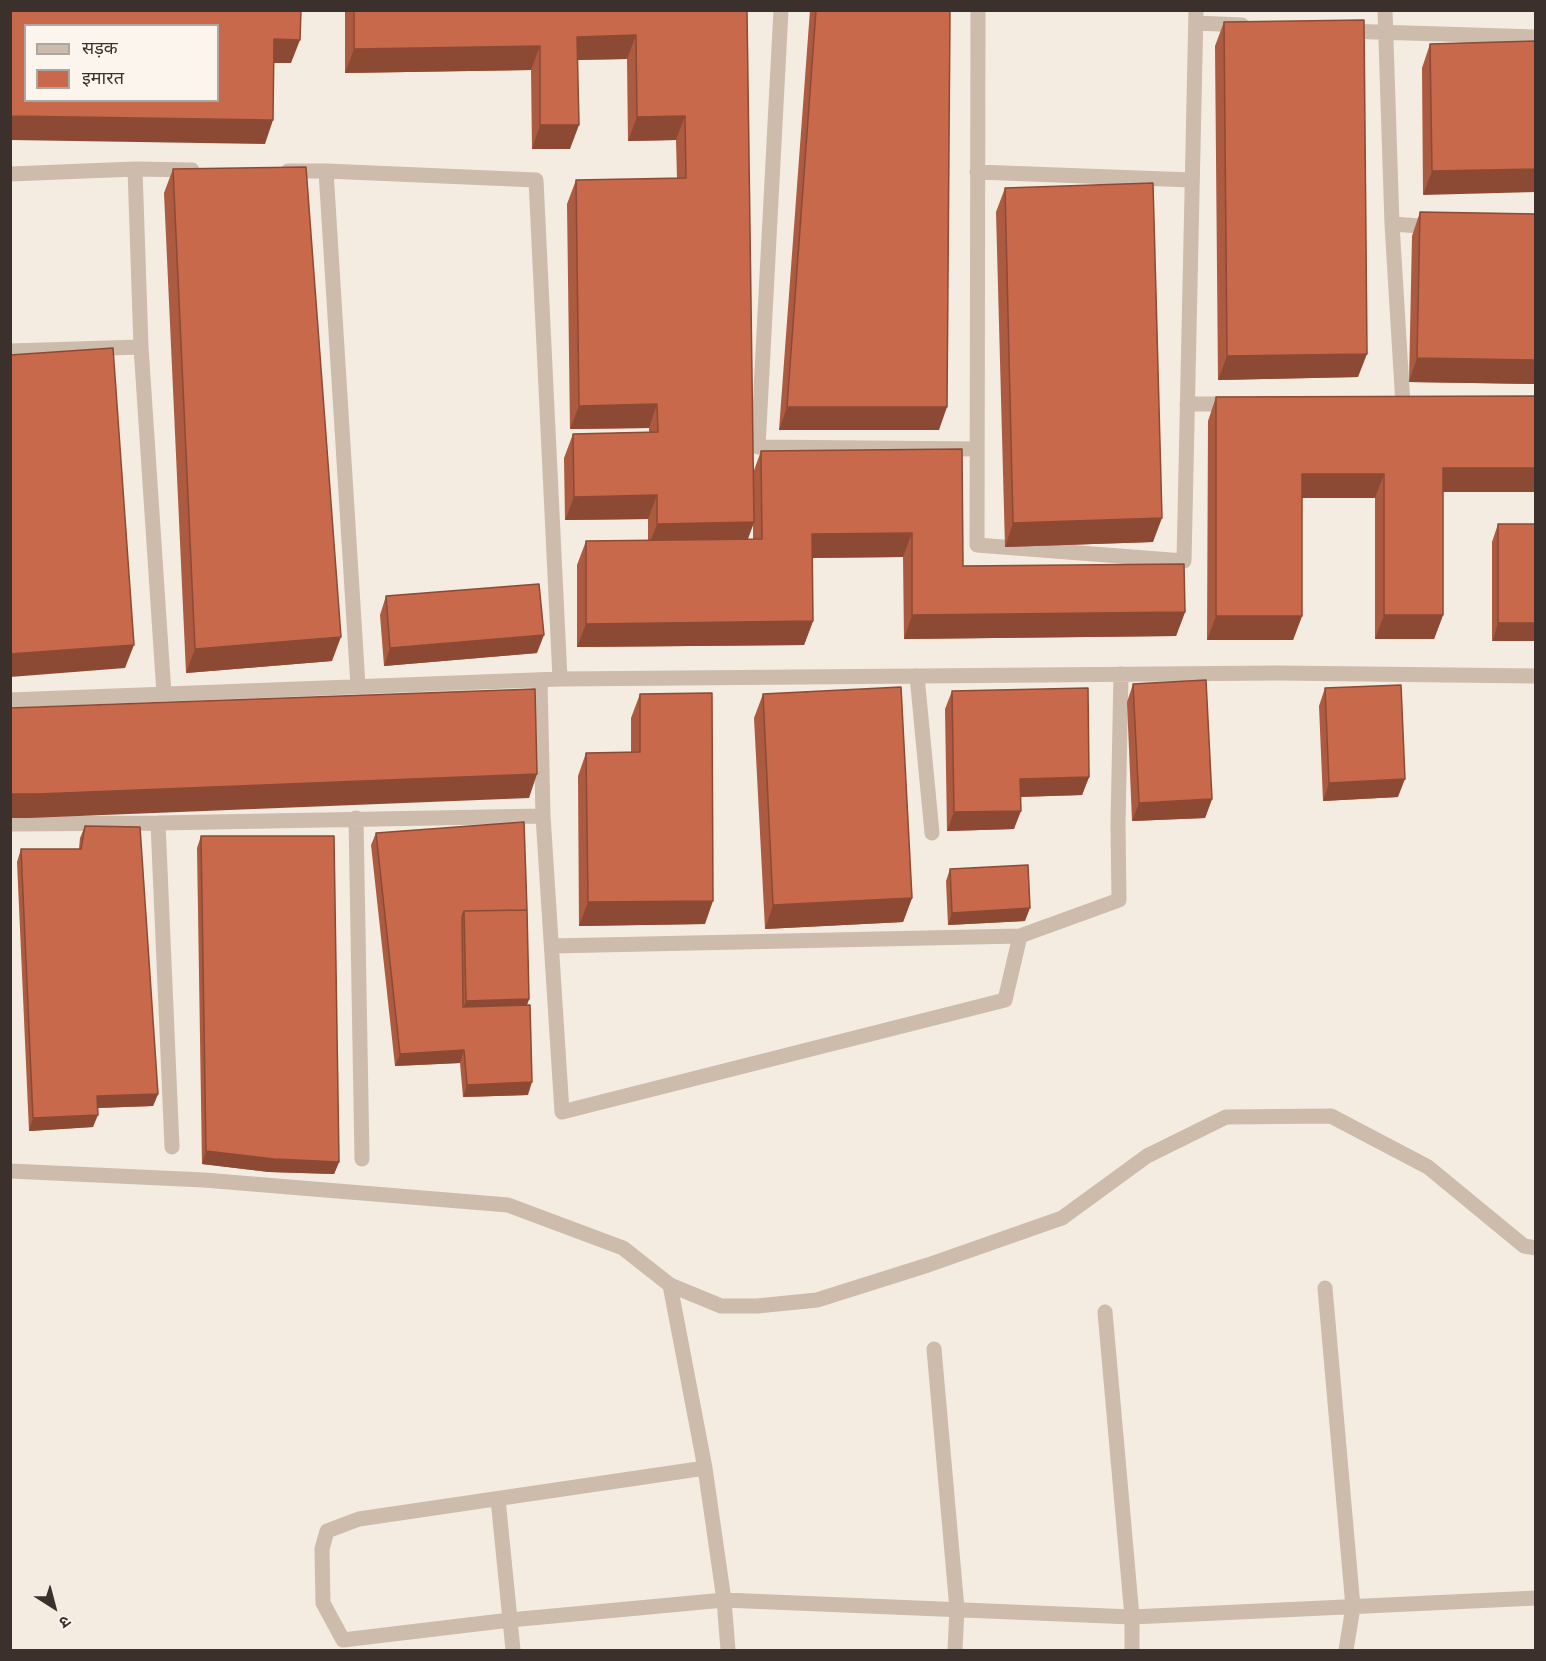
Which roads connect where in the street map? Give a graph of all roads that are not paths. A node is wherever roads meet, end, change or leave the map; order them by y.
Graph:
1 (781, 10) edge
2 (978, 10) edge
3 (1385, 10) edge
4 (1196, 17) edge
5 (1256, 26) edge
6 (1327, 30) edge
7 (1386, 33) junction
8 (1536, 37) edge
9 (135, 169) junction
10 (207, 170) edge
11 (278, 171) edge
12 (326, 171) junction
13 (977, 172) junction
14 (10, 174) edge
15 (1192, 180) junction
16 (1392, 224) junction
17 (1448, 229) edge
18 (141, 347) junction
19 (10, 351) edge
20 (1187, 404) junction
21 (1247, 404) edge
22 (1403, 405) edge
23 (977, 449) junction
24 (1121, 674) junction
25 (917, 676) junction
26 (1536, 676) edge
27 (560, 679) junction
28 (540, 680) junction
29 (358, 686) junction
30 (164, 694) junction
31 (10, 700) edge
32 (543, 816) junction
33 (356, 819) junction
34 (158, 823) junction
35 (10, 824) edge
36 (932, 833) dead end
37 (1020, 936) junction
38 (552, 946) junction
39 (172, 1147) dead end
40 (362, 1159) dead end
41 (10, 1171) edge
42 (1536, 1248) edge
43 (670, 1285) junction
44 (1325, 1288) dead end
45 (1105, 1312) dead end
46 (934, 1348) dead end
47 (705, 1468) junction
48 (498, 1499) junction
49 (1536, 1598) edge
50 (724, 1600) junction
51 (1353, 1606) junction
52 (957, 1610) junction
53 (1132, 1617) junction
54 (510, 1620) junction
55 (513, 1650) edge
56 (728, 1650) edge
57 (955, 1650) edge
58 (1132, 1650) edge
59 (1347, 1650) edge

1 - 23 street
2 - 13 street
3 - 7 street
4 - 5 street
4 - 15 street
6 - 7 street
7 - 8 street
7 - 16 street
9 - 10 street
9 - 14 street
9 - 18 street
11 - 12 street
12 - 27 street
12 - 29 street
13 - 15 street
13 - 23 street
15 - 20 street
16 - 17 street
16 - 22 street
18 - 19 street
18 - 30 street
20 - 21 street
20 - 23 street
24 - 25 street
24 - 26 street
24 - 37 street
25 - 27 street
25 - 36 street
27 - 28 street
28 - 29 street
28 - 32 street
29 - 30 street
30 - 31 street
32 - 33 street
32 - 38 street
33 - 34 street
33 - 40 street
34 - 35 street
34 - 39 street
37 - 38 street
37 - 38 street
41 - 43 street
42 - 43 street
43 - 47 street
44 - 51 street
45 - 53 street
46 - 52 street
47 - 48 street
47 - 50 street
48 - 54 street
48 - 54 street
49 - 51 street
50 - 52 street
50 - 54 street
50 - 56 street
51 - 53 street
51 - 59 street
52 - 53 street
52 - 57 street
53 - 58 street
54 - 55 street

